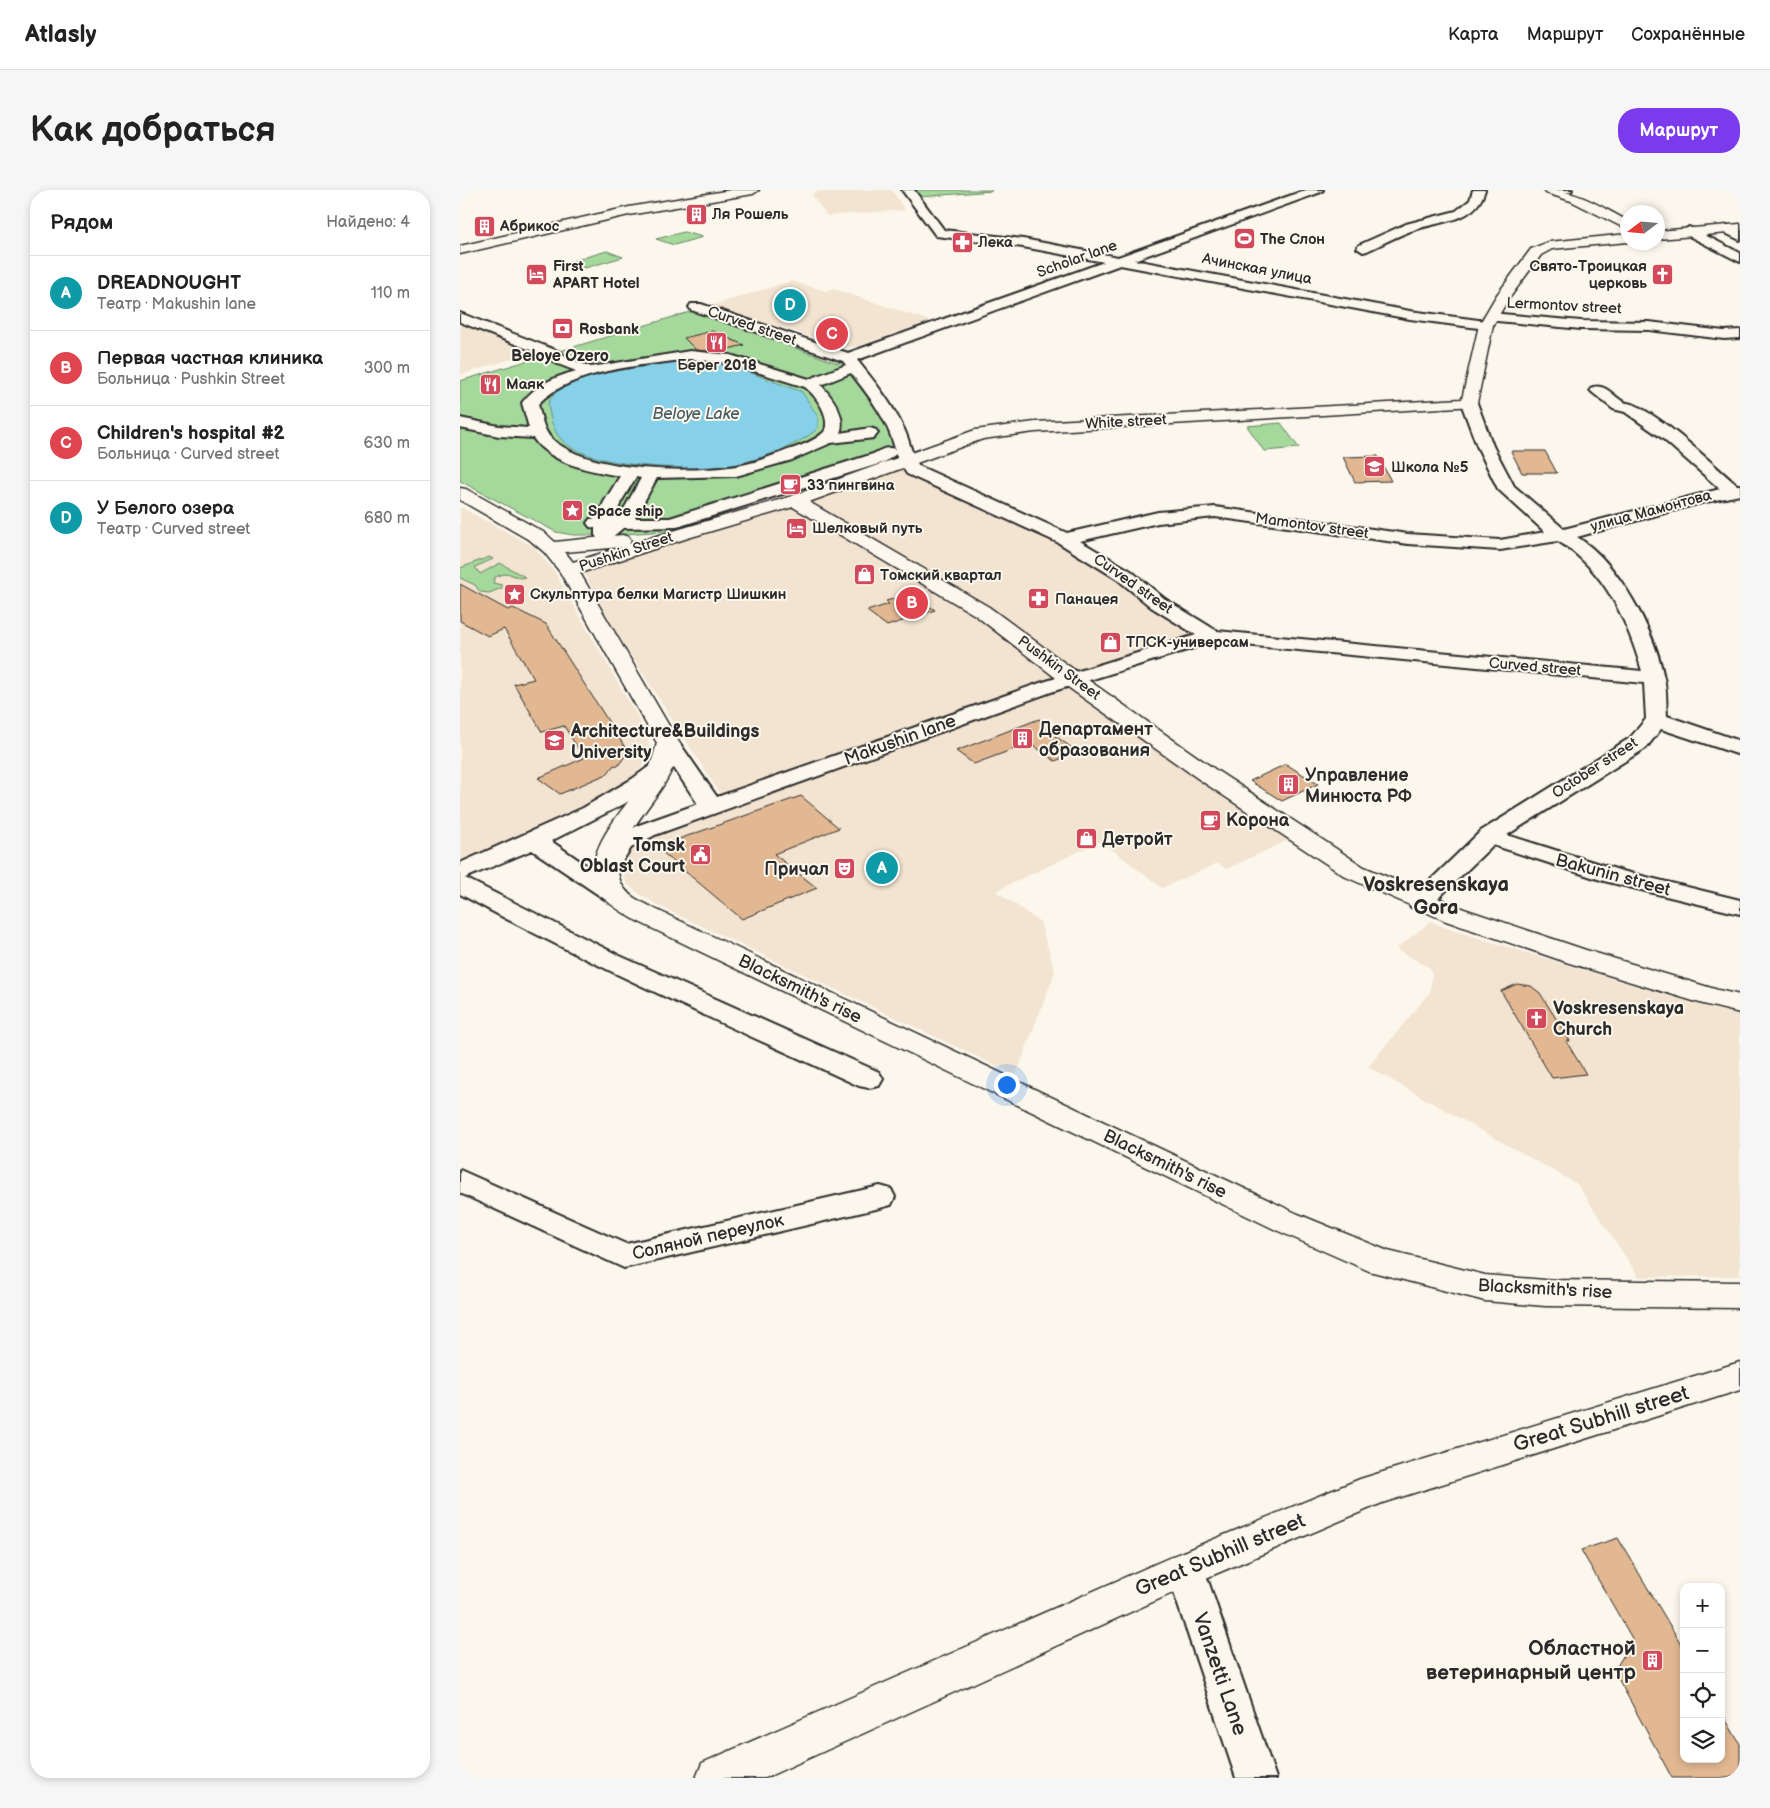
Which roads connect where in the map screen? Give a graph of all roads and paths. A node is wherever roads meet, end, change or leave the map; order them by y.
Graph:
1 (749, 190) edge
2 (753, 190) edge
3 (908, 190) edge
4 (1317, 190) edge
5 (1479, 190) edge
6 (1558, 190) edge
7 (1620, 222) edge
8 (1733, 228) edge
9 (1689, 232) junction
10 (1665, 234) edge
11 (1740, 236) edge
12 (1620, 239) edge
13 (1363, 248) dead end
14 (460, 250) edge
15 (1740, 258) edge
16 (1123, 260) junction
17 (696, 307) dead end
18 (460, 317) edge
19 (1489, 321) junction
20 (1740, 334) edge
21 (576, 362) junction
22 (848, 364) junction
23 (803, 381) junction
24 (536, 382) dead end
25 (556, 384) junction
26 (1598, 390) dead end
27 (530, 403) junction
28 (1469, 403) junction
29 (460, 423) edge
30 (481, 424) junction
31 (870, 433) dead end
32 (541, 439) junction
33 (826, 440) junction
34 (889, 452) dead end
35 (906, 460) junction
36 (624, 481) junction
37 (648, 482) junction
38 (766, 484) junction
39 (1736, 490) edge
40 (460, 494) edge
41 (613, 517) junction
42 (681, 534) junction
43 (1562, 535) junction
44 (1065, 539) junction
45 (551, 548) junction
46 (569, 570) junction
47 (1212, 636) junction
48 (1654, 678) junction
49 (1073, 680) junction
50 (1657, 720) junction
51 (668, 743) junction
52 (1740, 748) edge
53 (663, 767) junction
54 (712, 807) junction
55 (1489, 836) junction
56 (533, 840) junction
57 (605, 869) junction
58 (460, 872) edge
59 (460, 884) edge
60 (625, 902) junction
61 (1420, 902) junction
62 (1740, 907) edge
63 (1740, 1004) edge
64 (869, 1079) dead end
65 (460, 1181) edge
66 (880, 1197) dead end
67 (1740, 1295) edge
68 (1740, 1376) edge
69 (1185, 1569) junction
70 (717, 1778) edge
71 (1256, 1778) edge

1 - 2 street
1 - 14 street
3 - 16 street, Ачинская улица
4 - 16 street, Scholar lane
5 - 13 street
6 - 7 street
8 - 9 street
8 - 11 street
9 - 10 street
9 - 15 street
12 - 19 street
16 - 19 street, Ачинская улица
16 - 22 street, Scholar lane
17 - 22 street, Curved street
18 - 21 street
19 - 20 street, Lermontov street
19 - 28 street
21 - 23 street
21 - 25 street
22 - 23 street, Scholar lane
22 - 35 street
23 - 33 street
24 - 25 street
25 - 27 street
26 - 39 street
27 - 30 street
27 - 32 street
28 - 35 street, White street
28 - 43 street
29 - 30 street
30 - 32 street
31 - 33 street
32 - 36 street
33 - 38 street
34 - 38 street
35 - 38 street, White street
35 - 44 street, Curved street
36 - 37 street
36 - 41 street
37 - 38 street
37 - 41 street
38 - 41 street
38 - 42 street, Pushkin Street
38 - 49 street, Pushkin Street
39 - 43 street, улица Мамонтова
40 - 45 street, Pushkin Street
42 - 45 street, Pushkin Street
42 - 46 street, Pushkin Street
43 - 44 street, Mamontov street
43 - 48 street
44 - 47 street, Curved street
45 - 46 street, Pushkin Street
46 - 51 street
47 - 48 street, Curved street
47 - 49 street, Makushin lane
48 - 50 street
49 - 54 street, Makushin lane
49 - 61 street, Pushkin Street
50 - 52 street
50 - 55 street, October street
51 - 53 street
51 - 54 street
53 - 56 street
53 - 57 street
54 - 57 street, Makushin lane
55 - 61 street, October street
55 - 62 street, Bakunin street
56 - 58 street
56 - 60 street
57 - 60 street, Blacksmith's rise
59 - 64 street
60 - 67 street, Blacksmith's rise
61 - 63 street, Pushkin Street
65 - 66 street, Соляной переулок
68 - 69 street, Great Subhill street
69 - 70 street, Great Subhill street
69 - 71 street, Vanzetti Lane

